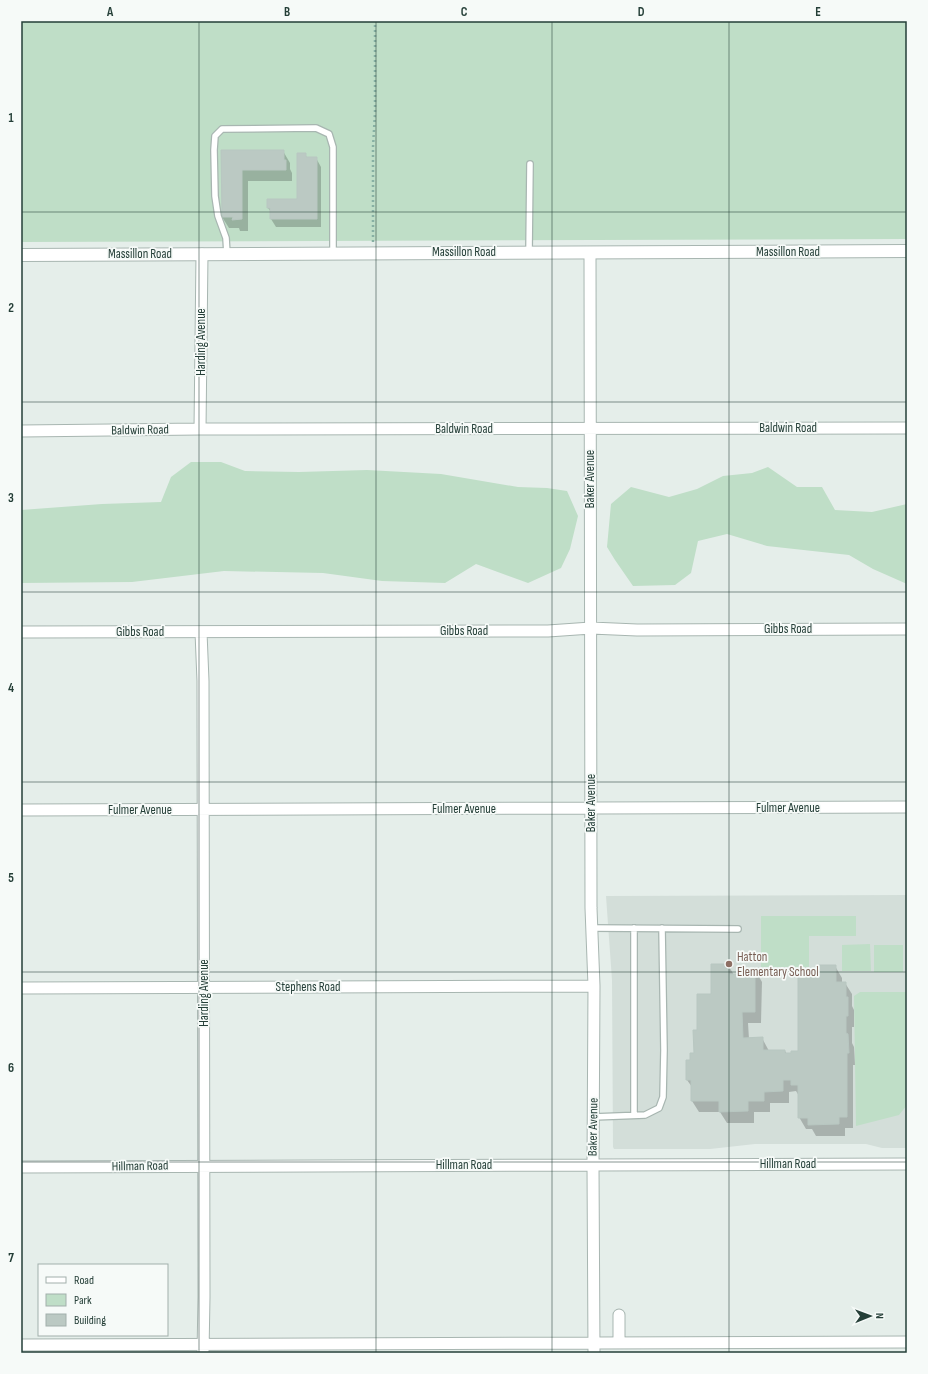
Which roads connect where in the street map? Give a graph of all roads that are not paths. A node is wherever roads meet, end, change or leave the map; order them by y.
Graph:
1 (530, 164) dead end
2 (907, 251) edge
3 (529, 252) junction
4 (333, 253) junction
5 (590, 253) junction
6 (202, 254) junction
7 (227, 254) junction
8 (21, 255) edge
9 (907, 428) edge
10 (200, 429) junction
11 (590, 429) junction
12 (21, 431) edge
13 (591, 628) junction
14 (907, 629) edge
15 (21, 632) edge
16 (201, 632) junction
17 (907, 808) edge
18 (203, 809) junction
19 (591, 809) junction
20 (21, 810) edge
21 (592, 928) junction
22 (634, 928) junction
23 (662, 928) junction
24 (738, 929) dead end
25 (594, 986) junction
26 (21, 988) edge
27 (203, 988) junction
28 (634, 1115) junction
29 (593, 1117) junction
30 (907, 1164) edge
31 (204, 1165) junction
32 (593, 1165) junction
33 (21, 1167) edge
34 (619, 1315) dead end
35 (907, 1342) edge
36 (619, 1344) junction
37 (21, 1345) edge
38 (203, 1348) edge
39 (594, 1348) edge

1 - 3 lane
2 - 5 street, Massillon Road
3 - 4 street, Massillon Road
3 - 5 street, Massillon Road
4 - 7 street, Massillon Road
4 - 7 lane
5 - 11 street, Baker Avenue
6 - 7 street, Massillon Road
6 - 8 street, Massillon Road
6 - 10 street, Harding Avenue
9 - 11 street, Baldwin Road
10 - 11 street, Baldwin Road
10 - 12 street, Baldwin Road
11 - 13 street, Baker Avenue
13 - 14 street, Gibbs Road
13 - 16 street, Gibbs Road
13 - 19 street, Baker Avenue
15 - 16 street, Gibbs Road
16 - 18 street, Harding Avenue
17 - 19 street, Fulmer Avenue
18 - 19 street, Fulmer Avenue
18 - 20 street, Fulmer Avenue
18 - 27 street, Harding Avenue
19 - 21 street, Baker Avenue
21 - 22 lane
21 - 25 street, Baker Avenue
22 - 23 lane
22 - 28 lane
23 - 24 lane
23 - 28 lane
25 - 27 street, Stephens Road
25 - 29 street, Baker Avenue
26 - 27 street, Stephens Road
27 - 31 street, Harding Avenue
28 - 29 lane
29 - 32 street, Baker Avenue
30 - 32 street, Hillman Road
31 - 32 street, Hillman Road
31 - 33 street, Hillman Road
31 - 38 street, Harding Avenue
32 - 39 street, Baker Avenue
34 - 36 street
35 - 36 street
36 - 39 street
37 - 38 street
38 - 39 street

